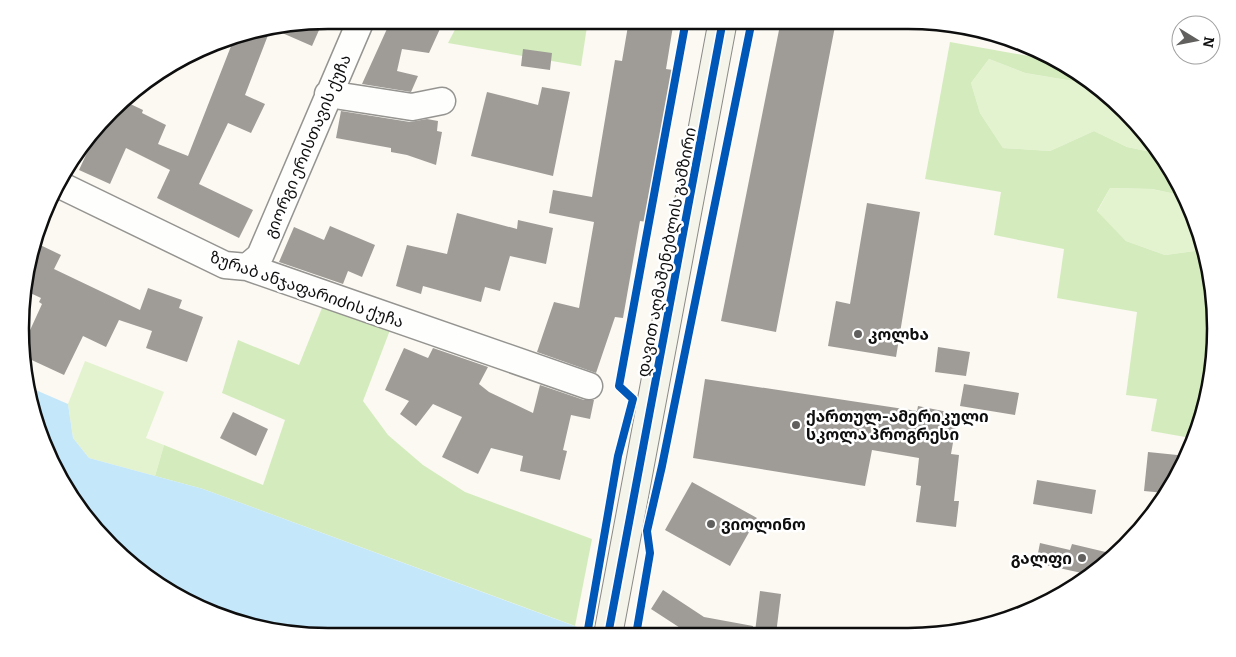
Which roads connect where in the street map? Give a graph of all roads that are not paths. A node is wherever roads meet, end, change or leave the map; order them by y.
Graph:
1 (357, 29) edge
2 (721, 29) edge
3 (328, 94) junction
4 (442, 101) dead end
5 (65, 186) edge
6 (247, 267) junction
7 (589, 386) dead end
8 (609, 628) edge

1 - 3 street, გიორგი ერისთავის ქუჩა
2 - 8 main road, დავით აღმაშენებლის გამზირი
3 - 4 street
3 - 6 street, გიორგი ერისთავის ქუჩა
5 - 6 street, ზურაბ ანჯაფარიძის ქუჩა
6 - 7 street, ზურაბ ანჯაფარიძის ქუჩა

